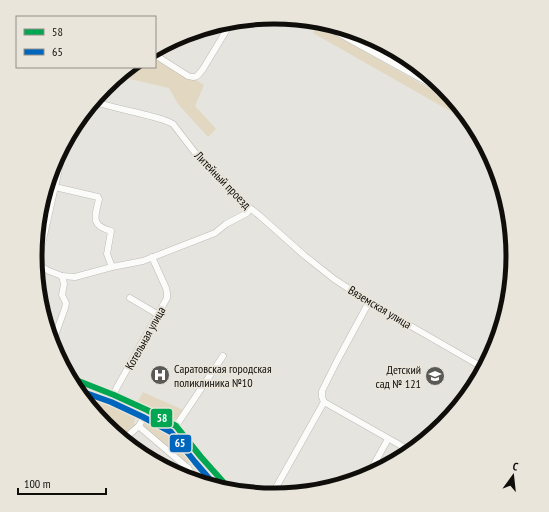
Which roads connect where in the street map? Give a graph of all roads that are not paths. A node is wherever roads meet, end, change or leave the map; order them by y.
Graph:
1 (228, 28) edge
2 (342, 34) edge
3 (157, 56) edge
4 (400, 63) edge
5 (420, 75) edge
6 (100, 103) edge
7 (59, 170) edge
8 (55, 188) junction
9 (250, 209) junction
10 (284, 237) joint
11 (43, 240) edge
12 (152, 257) junction
13 (112, 267) junction
14 (43, 268) edge
15 (62, 276) junction
16 (130, 298) dead end
17 (369, 302) junction
18 (157, 314) junction
19 (56, 333) edge
20 (223, 356) dead end
21 (479, 365) edge
22 (80, 382) edge
23 (114, 395) junction
24 (324, 402) junction
25 (147, 410) junction
26 (139, 426) junction
27 (176, 426) junction
28 (128, 435) edge
29 (388, 439) junction
30 (405, 448) edge
31 (373, 466) edge
32 (188, 468) junction
33 (185, 470) edge
34 (191, 472) edge
35 (224, 483) edge
36 (276, 488) edge

1 - 3 street
2 - 4 street
4 - 5 street
6 - 9 street, Литейный проезд
7 - 8 street
8 - 11 street
8 - 13 street
9 - 10 street, Литейный проезд
9 - 12 street
10 - 17 street, Вяземская улица
12 - 13 street
12 - 18 street, Котельная улица
13 - 15 street
14 - 15 street
15 - 19 street
16 - 18 street
17 - 21 street, Вяземская улица
17 - 24 street
18 - 23 street, Котельная улица
20 - 27 street
22 - 23 street
23 - 25 street
24 - 29 street
24 - 36 street
25 - 26 street
25 - 27 street
26 - 28 street
26 - 32 street
27 - 35 street
29 - 30 street
29 - 31 street
32 - 33 street
32 - 34 street

